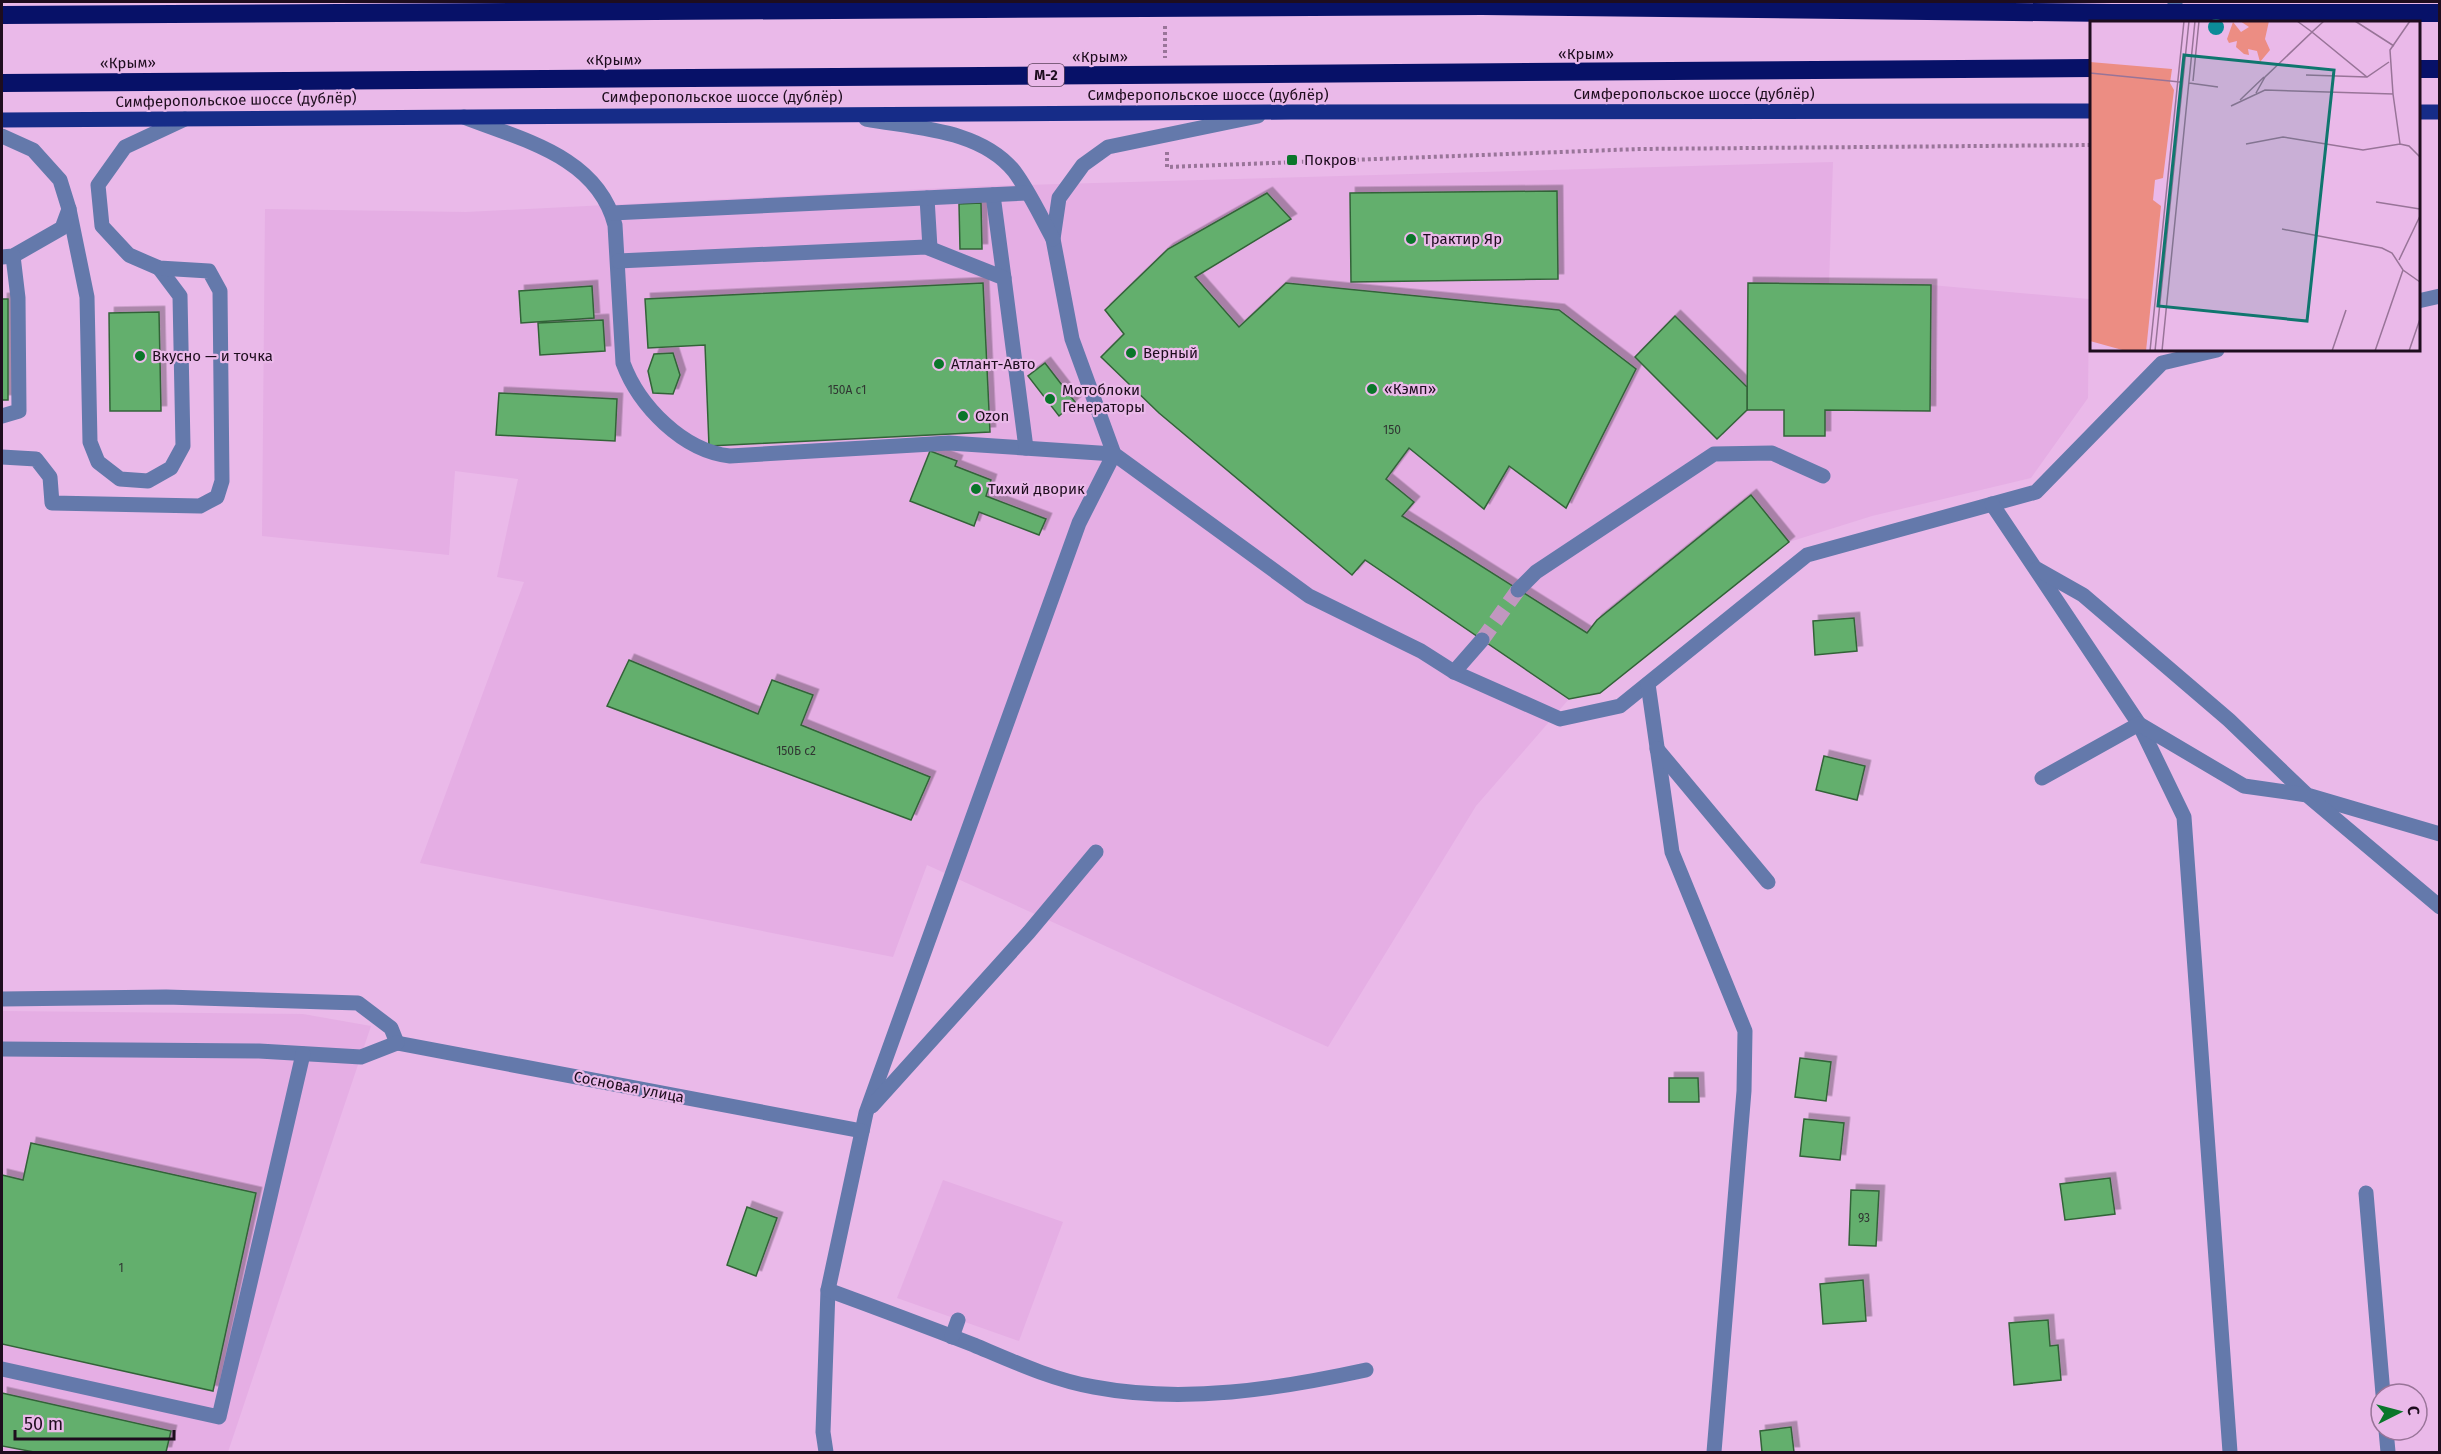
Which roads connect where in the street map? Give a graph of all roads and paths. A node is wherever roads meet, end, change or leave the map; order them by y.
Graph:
1 (2175, 2) edge
2 (2439, 12) edge
3 (2, 15) edge
4 (2175, 21) edge
5 (2090, 68) edge
6 (2420, 69) edge
7 (2439, 69) edge
8 (2, 83) edge
9 (2090, 111) edge
10 (1275, 112) junction
11 (2420, 112) edge
12 (2439, 112) edge
13 (845, 114) junction
14 (463, 117) junction
15 (185, 119) junction
16 (2, 120) edge
17 (2, 136) edge
18 (2090, 145) edge
19 (1167, 167) dead end
20 (1027, 194) junction
21 (993, 195) junction
22 (927, 198) junction
23 (69, 209) junction
24 (612, 213) junction
25 (1053, 239) junction
26 (930, 248) junction
27 (7, 256) edge
28 (618, 261) junction
29 (159, 268) junction
30 (1004, 278) junction
31 (2439, 296) edge
32 (2420, 301) edge
33 (2208, 351) edge
34 (2164, 356) edge
35 (2, 416) edge
36 (1026, 448) junction
37 (1114, 454) junction
38 (2, 457) edge
39 (1823, 476) dead end
40 (1992, 504) junction
41 (2034, 567) junction
42 (1518, 590) tunnel mouth
43 (1482, 640) tunnel mouth
44 (1454, 672) junction
45 (1648, 684) junction
46 (2139, 724) junction
47 (1657, 748) junction
48 (2042, 778) dead end
49 (2307, 795) junction
50 (2439, 834) edge
51 (1096, 852) dead end
52 (1768, 882) dead end
53 (2439, 907) edge
54 (2, 999) edge
55 (397, 1043) junction
56 (2, 1049) edge
57 (303, 1053) junction
58 (866, 1113) junction
59 (862, 1131) junction
60 (2366, 1193) dead end
61 (828, 1290) junction
62 (958, 1320) dead end
63 (952, 1337) junction
64 (2, 1369) edge
65 (1366, 1370) dead end
66 (2382, 1382) edge
67 (826, 1452) edge
68 (1714, 1452) edge
69 (2230, 1452) edge

1 - 4 street
2 - 3 highway
5 - 8 highway, «Крым» / М-2
6 - 7 highway
9 - 10 main road, Симферопольское шоссе (дублёр)
10 - 13 main road, Симферопольское шоссе (дублёр)
10 - 25 street
11 - 12 main road
13 - 14 main road, Симферопольское шоссе (дублёр)
13 - 20 street
14 - 15 main road, Симферопольское шоссе (дублёр)
14 - 24 street
15 - 16 main road, Симферопольское шоссе (дублёр)
15 - 29 street
17 - 23 street
18 - 19 path
20 - 21 street
20 - 25 street
21 - 22 street
21 - 30 street
22 - 24 street
22 - 26 street
23 - 27 street
23 - 29 street
24 - 28 street
25 - 37 street
26 - 28 street
26 - 30 street
27 - 35 street
28 - 36 street
29 - 38 street
30 - 36 street
31 - 32 street
33 - 34 street
34 - 40 street
36 - 37 street
37 - 44 street
37 - 58 street
39 - 42 street
40 - 41 street
40 - 45 street
41 - 46 street
41 - 49 street
43 - 44 street
44 - 45 street
45 - 47 street
46 - 48 street
46 - 49 street
46 - 69 street
47 - 52 street
47 - 68 street
49 - 50 street
49 - 53 street
51 - 58 street
54 - 55 street
55 - 57 street
55 - 59 street, Сосновая улица
56 - 57 street
57 - 64 street
58 - 59 street
59 - 61 street
60 - 66 street
61 - 63 street
61 - 67 street
62 - 63 street
63 - 65 street

